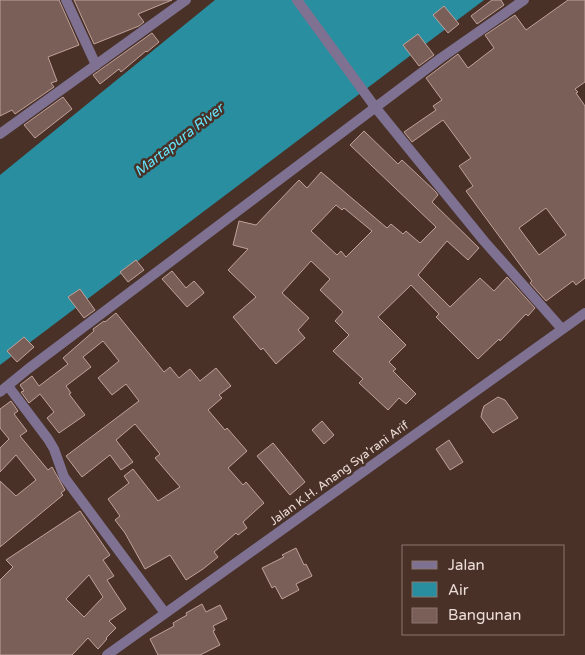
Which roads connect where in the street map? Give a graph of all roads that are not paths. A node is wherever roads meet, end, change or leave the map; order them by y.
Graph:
1 (66, 0) edge
2 (186, 0) edge
3 (297, 0) edge
4 (524, 0) edge
5 (96, 65) junction
6 (375, 107) junction
7 (0, 134) edge
8 (585, 313) edge
9 (562, 329) junction
10 (4, 389) edge
11 (165, 613) junction
12 (107, 655) edge

1 - 5 street
2 - 5 street
3 - 6 street
4 - 6 street
5 - 7 street
6 - 9 street
6 - 10 street
8 - 9 street, Jalan K.H. Anang Sya'rani Arif
9 - 11 street, Jalan K.H. Anang Sya'rani Arif
10 - 11 street
11 - 12 street, Jalan K.H. Anang Sya'rani Arif

